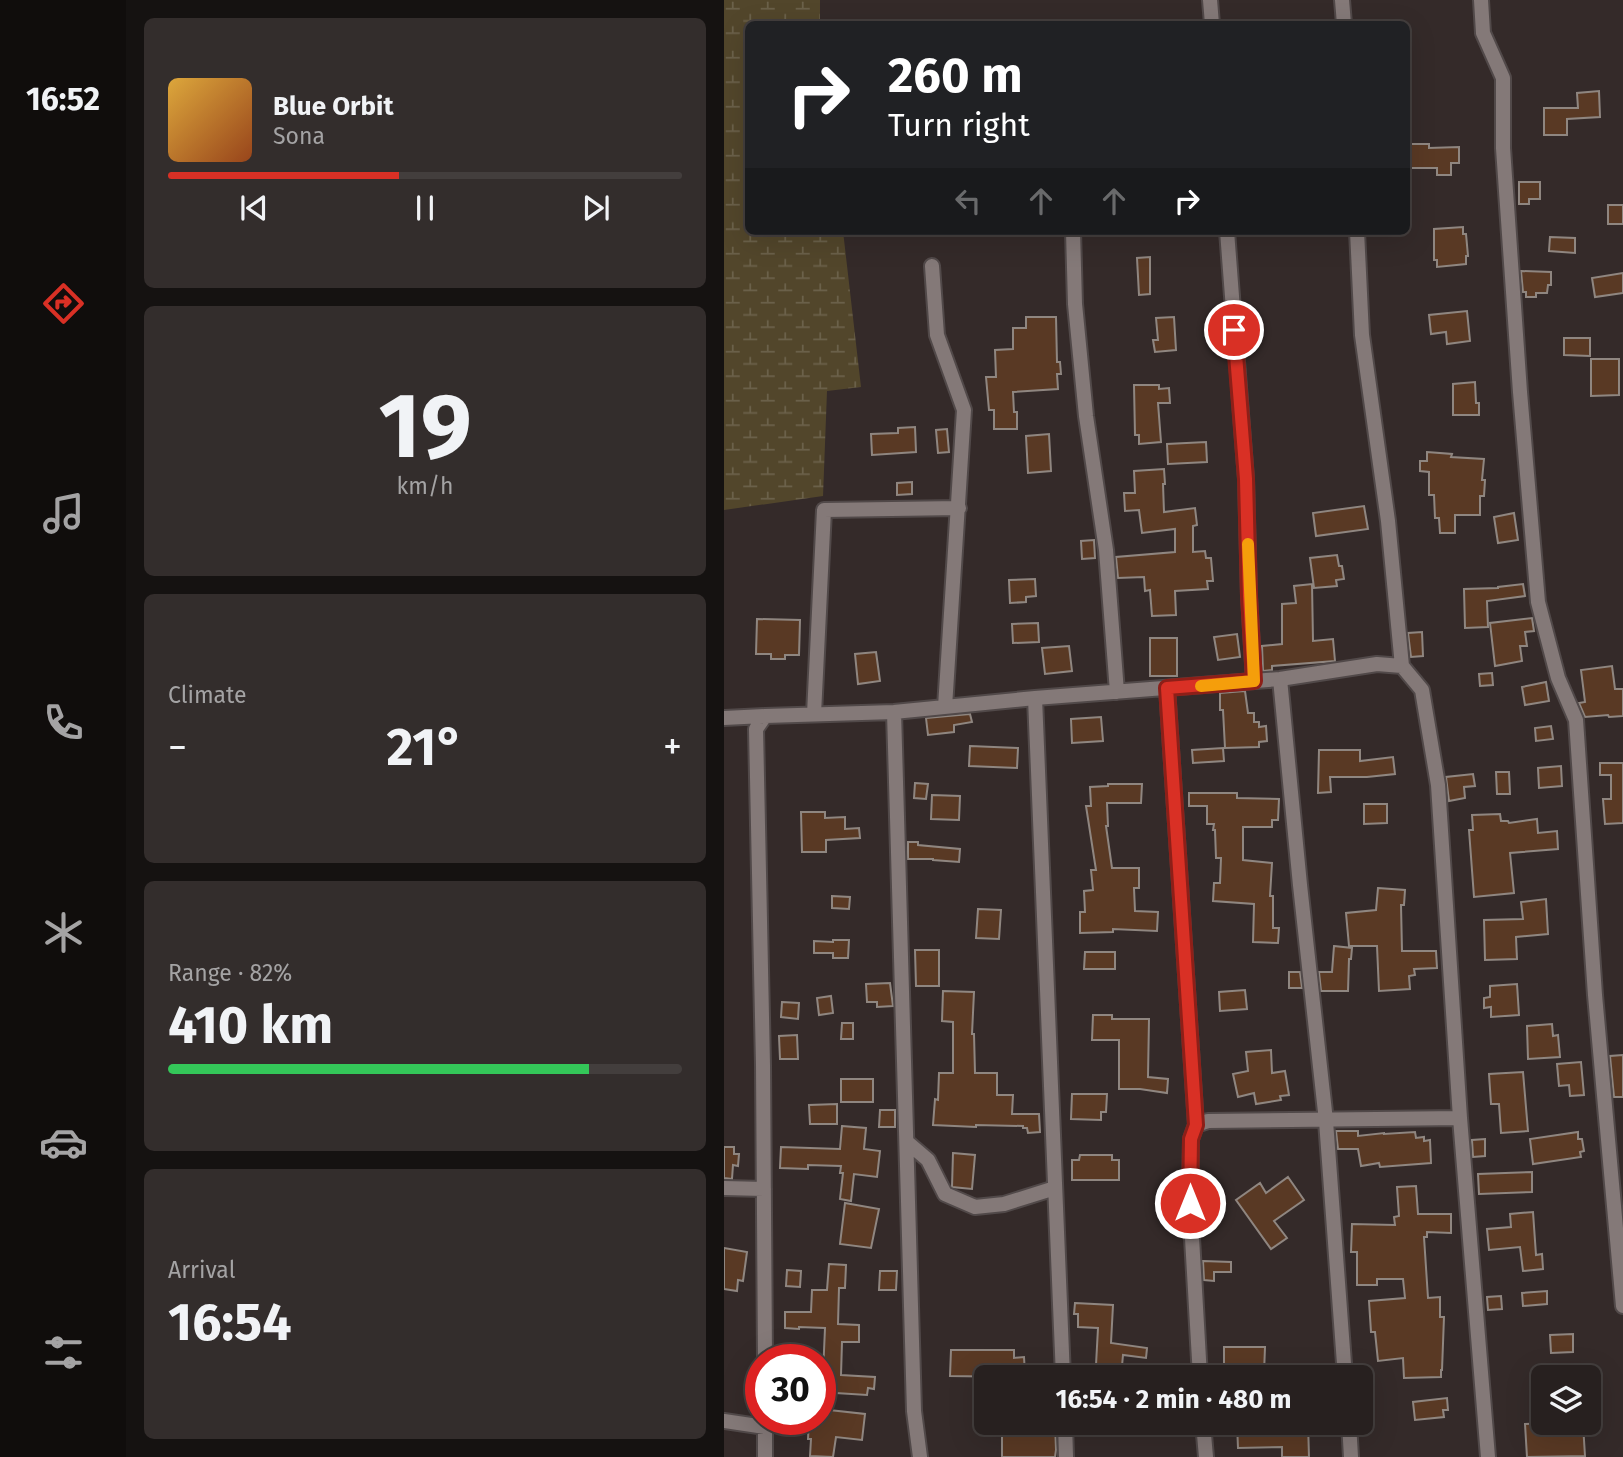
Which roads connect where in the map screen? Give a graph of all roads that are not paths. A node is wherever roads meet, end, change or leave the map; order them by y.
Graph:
1 (1210, 0) edge
2 (1342, 0) edge
3 (1481, 0) edge
4 (1212, 21) edge
5 (1344, 21) edge
6 (1073, 235) edge
7 (1227, 235) edge
8 (1357, 235) edge
9 (932, 266) dead end
10 (959, 508) junction
11 (1402, 666) junction
12 (1280, 679) junction
13 (1254, 681) junction
14 (1167, 688) junction
15 (1117, 692) junction
16 (1035, 698) junction
17 (945, 707) junction
18 (894, 712) junction
19 (814, 714) junction
20 (765, 716) junction
21 (724, 718) edge
22 (1460, 1118) junction
23 (1326, 1121) junction
24 (1196, 1125) junction
25 (907, 1142) junction
26 (724, 1188) edge
27 (1055, 1188) junction
28 (764, 1189) junction
29 (1622, 1306) edge
30 (765, 1344) edge
31 (1062, 1365) edge
32 (1199, 1365) edge
33 (1344, 1365) edge
34 (724, 1421) edge
35 (745, 1422) edge
36 (765, 1435) edge
37 (1065, 1435) edge
38 (1205, 1435) edge
39 (1350, 1435) edge
40 (765, 1457) edge
41 (920, 1457) edge
42 (1066, 1457) edge
43 (1206, 1457) edge
44 (1351, 1457) edge
45 (1488, 1457) edge

1 - 4 street
2 - 5 street
3 - 29 street
6 - 15 street
7 - 13 street
8 - 11 street
9 - 10 street
10 - 17 street
10 - 19 street
11 - 12 street
11 - 22 street
12 - 13 street
12 - 23 street
13 - 14 street
14 - 15 street
14 - 24 street
15 - 16 street
16 - 17 street
16 - 27 street
17 - 18 street
18 - 19 street
18 - 25 street
19 - 20 street
20 - 21 street
20 - 28 street
22 - 23 street
22 - 45 street
23 - 24 street
23 - 33 street
24 - 32 street
25 - 27 street
25 - 41 street
26 - 28 street
27 - 31 street
28 - 30 street
34 - 35 street
36 - 40 street
37 - 42 street
38 - 43 street
39 - 44 street

